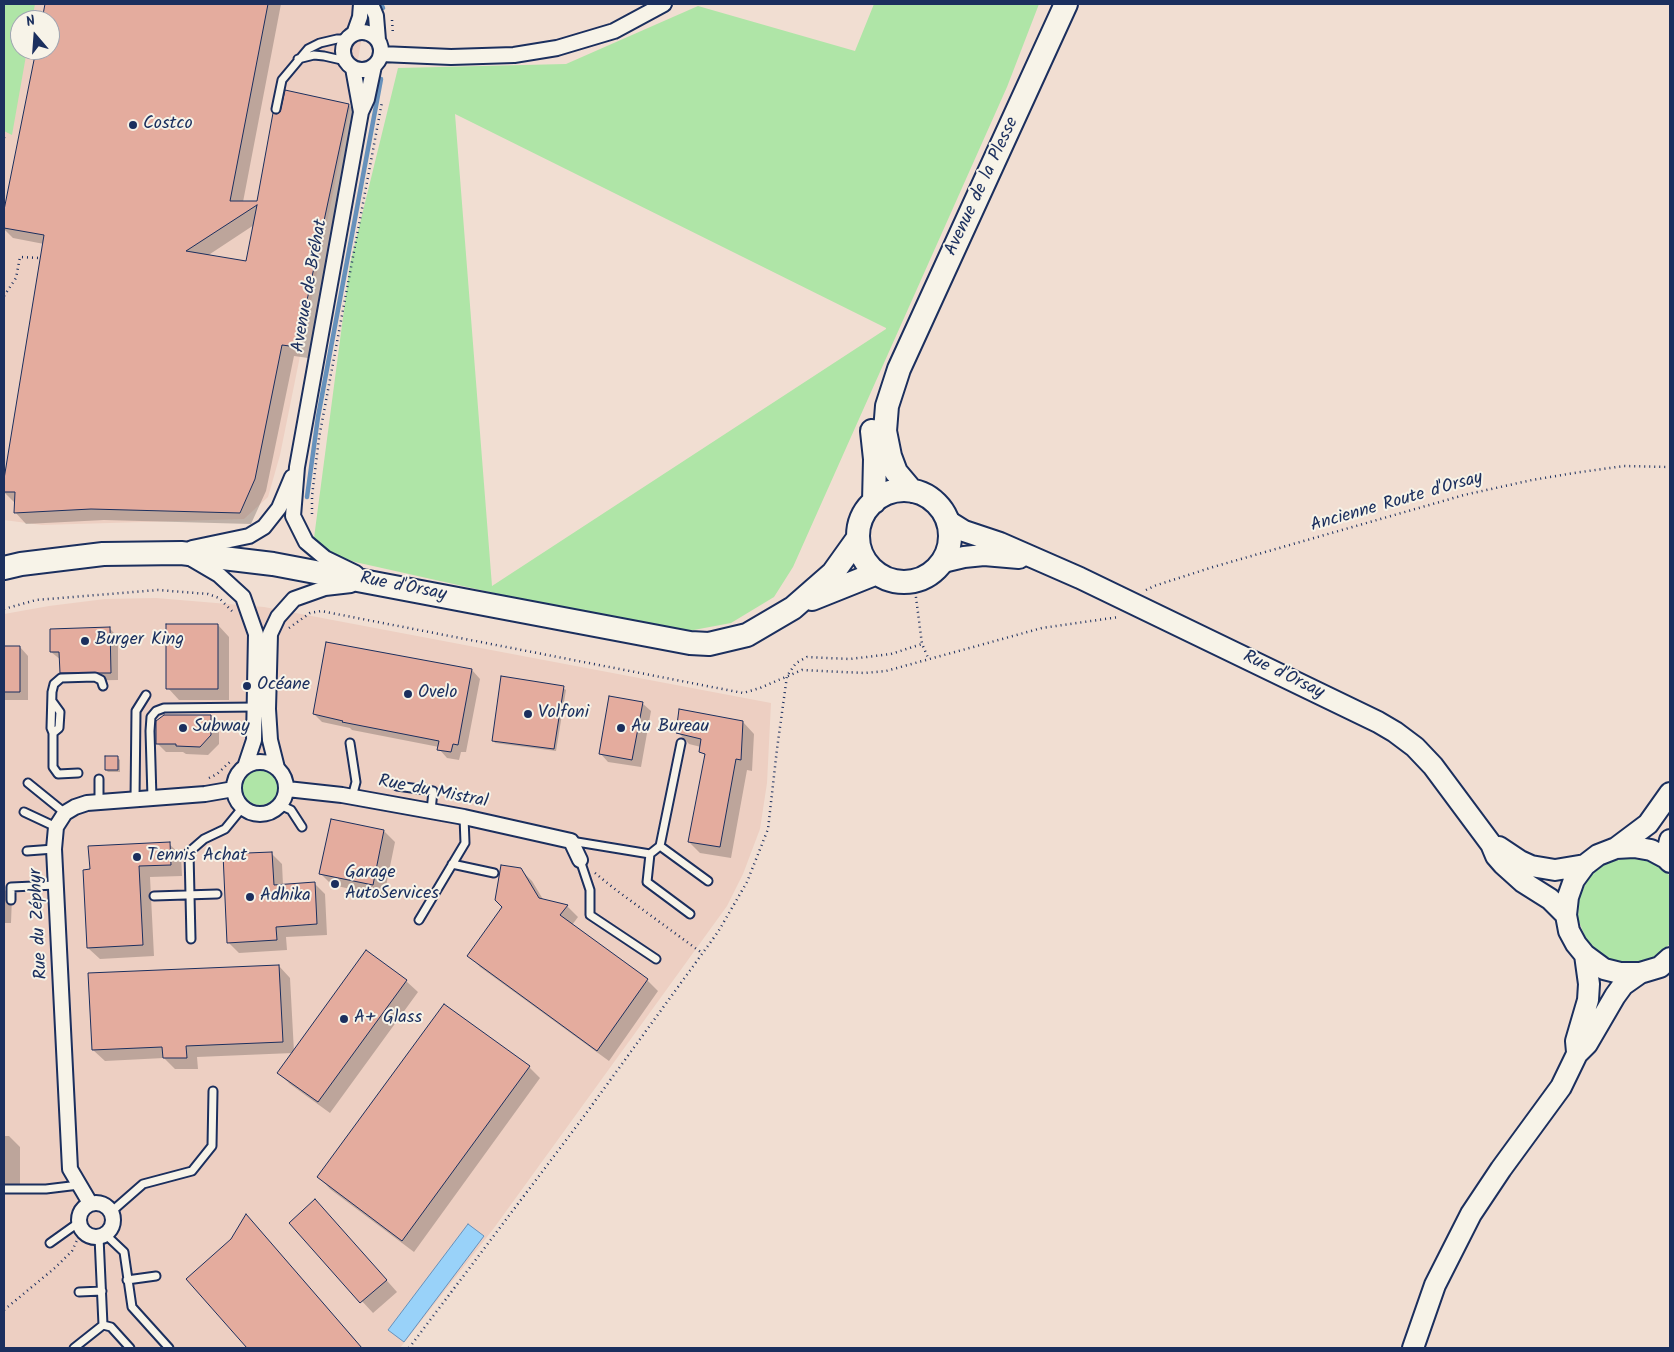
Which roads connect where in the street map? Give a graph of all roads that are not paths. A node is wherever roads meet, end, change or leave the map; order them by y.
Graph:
1 (361, 4) edge
2 (371, 4) edge
3 (664, 4) edge
4 (1066, 4) edge
5 (351, 37) junction
6 (381, 54) junction
7 (298, 60) junction
8 (350, 64) junction
9 (276, 109) dead end
10 (361, 112) junction
11 (899, 369) junction
12 (297, 467) junction
13 (912, 491) junction
14 (874, 502) junction
15 (948, 521) junction
16 (858, 538) junction
17 (172, 553) junction
18 (1036, 560) junction
19 (943, 562) junction
20 (4, 568) edge
21 (877, 573) junction
22 (375, 583) junction
23 (793, 608) junction
24 (102, 686) dead end
25 (146, 695) dead end
26 (256, 707) junction
27 (350, 743) dead end
28 (681, 743) dead end
29 (246, 767) junction
30 (277, 768) junction
31 (78, 773) dead end
32 (99, 779) dead end
33 (28, 783) dead end
34 (397, 786) dead end
35 (234, 789) junction
36 (286, 789) junction
37 (1670, 794) edge
38 (352, 797) junction
39 (152, 798) junction
40 (135, 799) junction
41 (99, 802) junction
42 (280, 805) junction
43 (243, 807) junction
44 (431, 811) junction
45 (24, 812) dead end
46 (65, 813) junction
47 (464, 817) junction
48 (56, 827) junction
49 (302, 827) dead end
50 (571, 841) junction
51 (1491, 844) junction
52 (660, 846) junction
53 (1616, 848) junction
54 (54, 849) junction
55 (27, 851) dead end
56 (650, 854) junction
57 (1669, 854) edge
58 (580, 860) joint
59 (452, 864) junction
60 (1585, 865) junction
61 (494, 873) dead end
62 (708, 881) dead end
63 (57, 885) junction
64 (218, 894) dead end
65 (190, 895) junction
66 (154, 896) dead end
67 (11, 900) dead end
68 (690, 914) dead end
69 (1566, 915) junction
70 (419, 920) dead end
71 (192, 939) dead end
72 (1585, 956) junction
73 (1670, 958) edge
74 (656, 959) dead end
75 (1640, 973) junction
76 (1577, 1054) junction
77 (212, 1092) dead end
78 (79, 1185) junction
79 (4, 1189) edge
80 (90, 1203) junction
81 (111, 1212) junction
82 (80, 1227) junction
83 (102, 1235) junction
84 (50, 1243) dead end
85 (156, 1276) dead end
86 (127, 1280) junction
87 (102, 1291) junction
88 (79, 1292) dead end
89 (103, 1325) junction
90 (74, 1348) edge
91 (130, 1348) edge
92 (169, 1348) edge
93 (1414, 1348) edge

1 - 5 street
2 - 6 street, Avenue de Bréhat
3 - 6 street
4 - 11 main road, Avenue de la Plesse
5 - 6 street
5 - 7 lane
5 - 8 street
6 - 8 street
6 - 10 street, Avenue de Bréhat
7 - 8 lane
7 - 9 lane
8 - 10 street, Avenue de Bréhat
10 - 12 street, Avenue de Bréhat
11 - 13 main road, Avenue de la Plesse
11 - 14 main road, Avenue de la Plesse
12 - 17 street, Avenue de Bréhat
12 - 22 street, Avenue de Bréhat
13 - 14 main road
13 - 15 main road
14 - 16 main road
15 - 18 main road, Rue d'Orsay
15 - 19 main road
16 - 21 main road
16 - 23 main road, Rue d'Orsay
17 - 20 main road, Rue d'Orsay
17 - 22 main road, Rue d'Orsay
17 - 26 street
18 - 19 main road, Rue d'Orsay
18 - 51 main road, Rue d'Orsay
19 - 21 main road
21 - 23 main road, Rue d'Orsay
22 - 23 main road, Rue d'Orsay
22 - 30 street
24 - 31 lane
25 - 40 lane
26 - 29 street
26 - 39 lane
27 - 38 lane
28 - 52 lane
29 - 30 street
29 - 35 street
30 - 36 street
32 - 41 lane
33 - 46 lane
34 - 44 lane
35 - 39 street
35 - 43 street
36 - 38 street, Rue du Mistral
36 - 42 street
37 - 53 main road
38 - 44 street, Rue du Mistral
39 - 40 street
40 - 41 street
41 - 46 street
42 - 43 street
42 - 49 lane
43 - 65 lane
44 - 47 street, Rue du Mistral
45 - 48 lane
46 - 48 street, Rue du Zéphyr
47 - 50 street, Rue du Mistral
47 - 59 lane
48 - 54 street, Rue du Zéphyr
50 - 56 lane, Rue du Mistral
50 - 58 street
51 - 60 main road
51 - 69 main road, Rue d'Orsay
52 - 56 lane
52 - 62 lane
53 - 57 main road
53 - 60 main road
54 - 55 lane
54 - 63 street, Rue du Zéphyr
56 - 68 lane
58 - 74 lane
59 - 61 lane
59 - 70 lane
60 - 69 main road
63 - 67 lane
63 - 78 street, Rue du Zéphyr
64 - 65 lane
65 - 66 lane
65 - 71 lane
69 - 72 main road
72 - 75 main road
72 - 76 main road
73 - 75 main road
75 - 76 main road
76 - 93 main road
77 - 81 lane
78 - 79 lane
78 - 80 street, Rue du Zéphyr
80 - 81 street
80 - 82 street
81 - 83 street
82 - 83 street
82 - 84 lane
83 - 86 lane
83 - 87 lane
85 - 86 lane
86 - 92 lane
87 - 88 lane
87 - 89 lane
89 - 90 lane
89 - 91 lane

